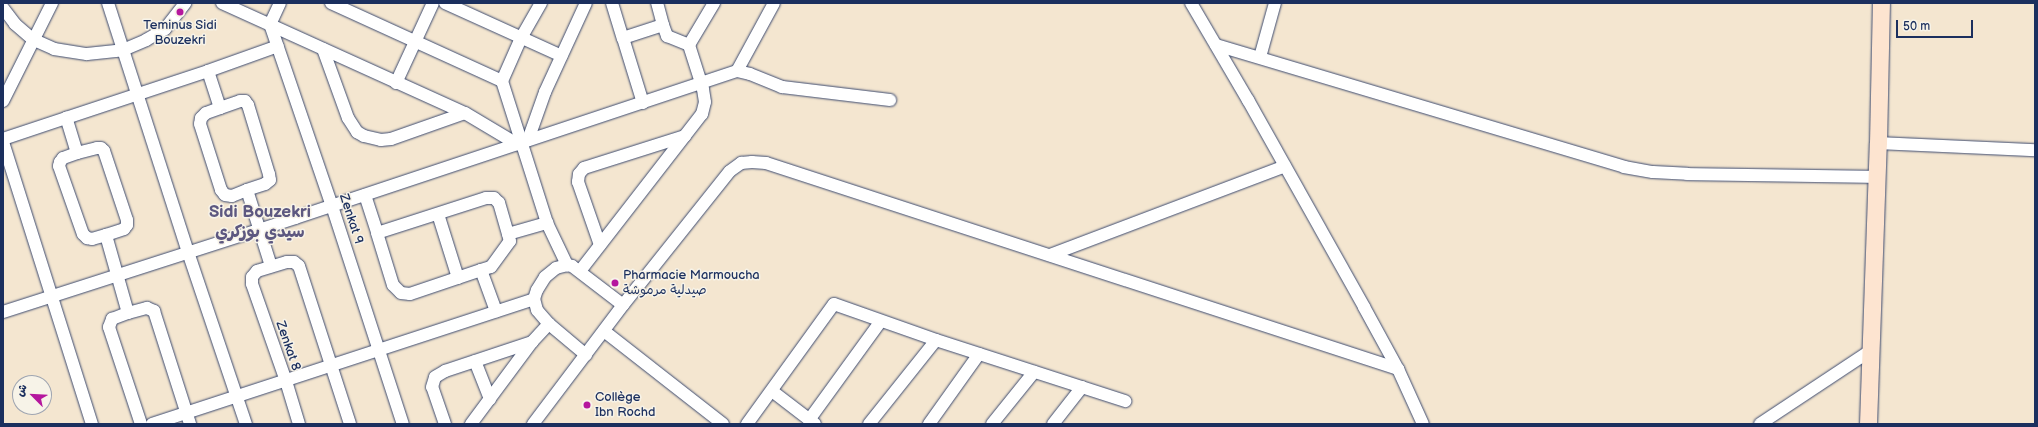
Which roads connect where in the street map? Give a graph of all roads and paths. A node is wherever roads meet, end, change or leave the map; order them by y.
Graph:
1 (52, 3) edge
2 (108, 3) edge
3 (185, 3) edge
4 (222, 3) edge
5 (280, 3) edge
6 (331, 3) edge
7 (433, 3) edge
8 (445, 3) edge
9 (541, 3) edge
10 (586, 3) edge
11 (612, 3) edge
12 (657, 3) edge
13 (714, 3) edge
14 (774, 3) edge
15 (1191, 3) edge
16 (1275, 3) edge
17 (1881, 3) edge
18 (3, 8) edge
19 (270, 24) junction
20 (663, 25) junction
21 (521, 38) junction
22 (623, 38) junction
23 (32, 39) junction
24 (415, 42) junction
25 (689, 45) junction
26 (1216, 45) junction
27 (278, 46) junction
28 (322, 49) junction
29 (123, 50) junction
30 (562, 56) junction
31 (1260, 57) junction
32 (208, 71) junction
33 (737, 71) junction
34 (502, 81) junction
35 (396, 83) junction
36 (701, 84) junction
37 (137, 94) junction
38 (890, 100) dead end
39 (3, 101) edge
40 (643, 103) junction
41 (220, 108) junction
42 (465, 113) junction
43 (66, 118) junction
44 (685, 136) junction
45 (3, 139) edge
46 (3, 142) edge
47 (522, 142) junction
48 (1878, 143) junction
49 (2035, 150) edge
50 (77, 154) junction
51 (1285, 166) junction
52 (1876, 177) junction
53 (247, 190) junction
54 (365, 195) junction
55 (332, 206) junction
56 (438, 214) junction
57 (547, 223) junction
58 (260, 229) junction
59 (377, 234) junction
60 (106, 235) junction
61 (513, 235) junction
62 (600, 245) junction
63 (188, 252) junction
64 (1050, 255) junction
65 (567, 265) junction
66 (271, 266) junction
67 (485, 271) junction
68 (580, 271) junction
69 (118, 276) junction
70 (458, 278) junction
71 (51, 297) junction
72 (534, 299) junction
73 (623, 305) junction
74 (496, 311) junction
75 (3, 312) edge
76 (128, 313) junction
77 (881, 321) junction
78 (549, 324) junction
79 (604, 331) junction
80 (936, 340) junction
81 (532, 342) junction
82 (378, 350) junction
83 (1870, 351) junction
84 (979, 354) junction
85 (586, 355) junction
86 (475, 361) junction
87 (330, 367) junction
88 (1398, 369) junction
89 (1034, 372) junction
90 (286, 381) junction
91 (1082, 387) junction
92 (772, 391) junction
93 (238, 396) junction
94 (490, 399) junction
95 (1125, 401) dead end
96 (188, 418) edge
97 (812, 422) edge
98 (92, 424) edge
99 (141, 424) edge
100 (152, 424) edge
101 (246, 424) edge
102 (299, 424) edge
103 (350, 424) edge
104 (403, 424) edge
105 (445, 424) edge
106 (471, 424) edge
107 (533, 424) edge
108 (723, 424) edge
109 (748, 424) edge
110 (869, 424) edge
111 (929, 424) edge
112 (992, 424) edge
113 (1053, 424) edge
114 (1423, 424) edge
115 (1760, 424) edge
116 (1868, 424) edge

1 - 23 street
2 - 29 street
3 - 29 street
4 - 19 street
5 - 19 street
6 - 24 street
7 - 24 street
8 - 21 street
9 - 21 street
10 - 30 street
11 - 22 street
12 - 20 street
13 - 25 street
14 - 33 street
15 - 26 street
16 - 31 street
17 - 48 street
18 - 23 street
19 - 27 street, Zenkat 9
19 - 28 street
20 - 22 street
20 - 25 street
21 - 30 street
21 - 34 street
22 - 40 street
23 - 29 street
23 - 39 street
24 - 34 street
24 - 35 street
25 - 36 street
26 - 31 street
26 - 51 street
27 - 32 street
27 - 55 street, Zenkat 9
28 - 35 street
28 - 42 street
29 - 37 street
30 - 47 street
31 - 52 street
32 - 37 street
32 - 41 street
33 - 36 street
33 - 38 street
34 - 47 street
35 - 42 street
36 - 40 street
36 - 44 street
37 - 43 street
37 - 63 street
40 - 47 street
41 - 53 street
41 - 53 street
42 - 47 street
43 - 45 street
43 - 50 street
44 - 62 street
44 - 62 street
46 - 71 street
47 - 54 street
47 - 57 street
48 - 49 street
48 - 52 street
50 - 60 street
50 - 60 street
51 - 64 street
51 - 88 street
52 - 83 street
53 - 58 street
54 - 55 street
54 - 59 street
55 - 58 street
55 - 82 street, Zenkat 9
56 - 59 street
56 - 61 street
56 - 70 street
57 - 61 street
57 - 65 street
58 - 63 street
58 - 66 street
59 - 70 street
60 - 69 street
61 - 67 street
62 - 68 street
63 - 69 street
63 - 93 street
64 - 73 street
64 - 88 street
65 - 68 street
65 - 72 street
66 - 87 street
66 - 90 street, Zenkat 8
67 - 70 street
67 - 74 street
68 - 73 street
69 - 71 street
69 - 76 street
71 - 75 street
71 - 98 street
72 - 74 street
72 - 78 street
73 - 79 street
74 - 82 street
76 - 96 street
76 - 99 street
77 - 80 street
77 - 92 street
77 - 97 street
78 - 81 street
78 - 85 street
79 - 85 street
79 - 108 street
80 - 84 street
80 - 110 street
81 - 86 street
81 - 94 street
82 - 87 street
82 - 104 street, Zenkat 9
83 - 115 street
83 - 116 street
84 - 89 street
84 - 111 street
85 - 107 street
86 - 94 street
86 - 105 street
87 - 90 street
87 - 103 street
88 - 114 street
89 - 91 street
89 - 112 street
90 - 93 street
90 - 102 street, Zenkat 8
91 - 95 street
91 - 113 street
92 - 97 street
92 - 109 street
93 - 96 street
93 - 101 street
94 - 106 street
96 - 100 street

